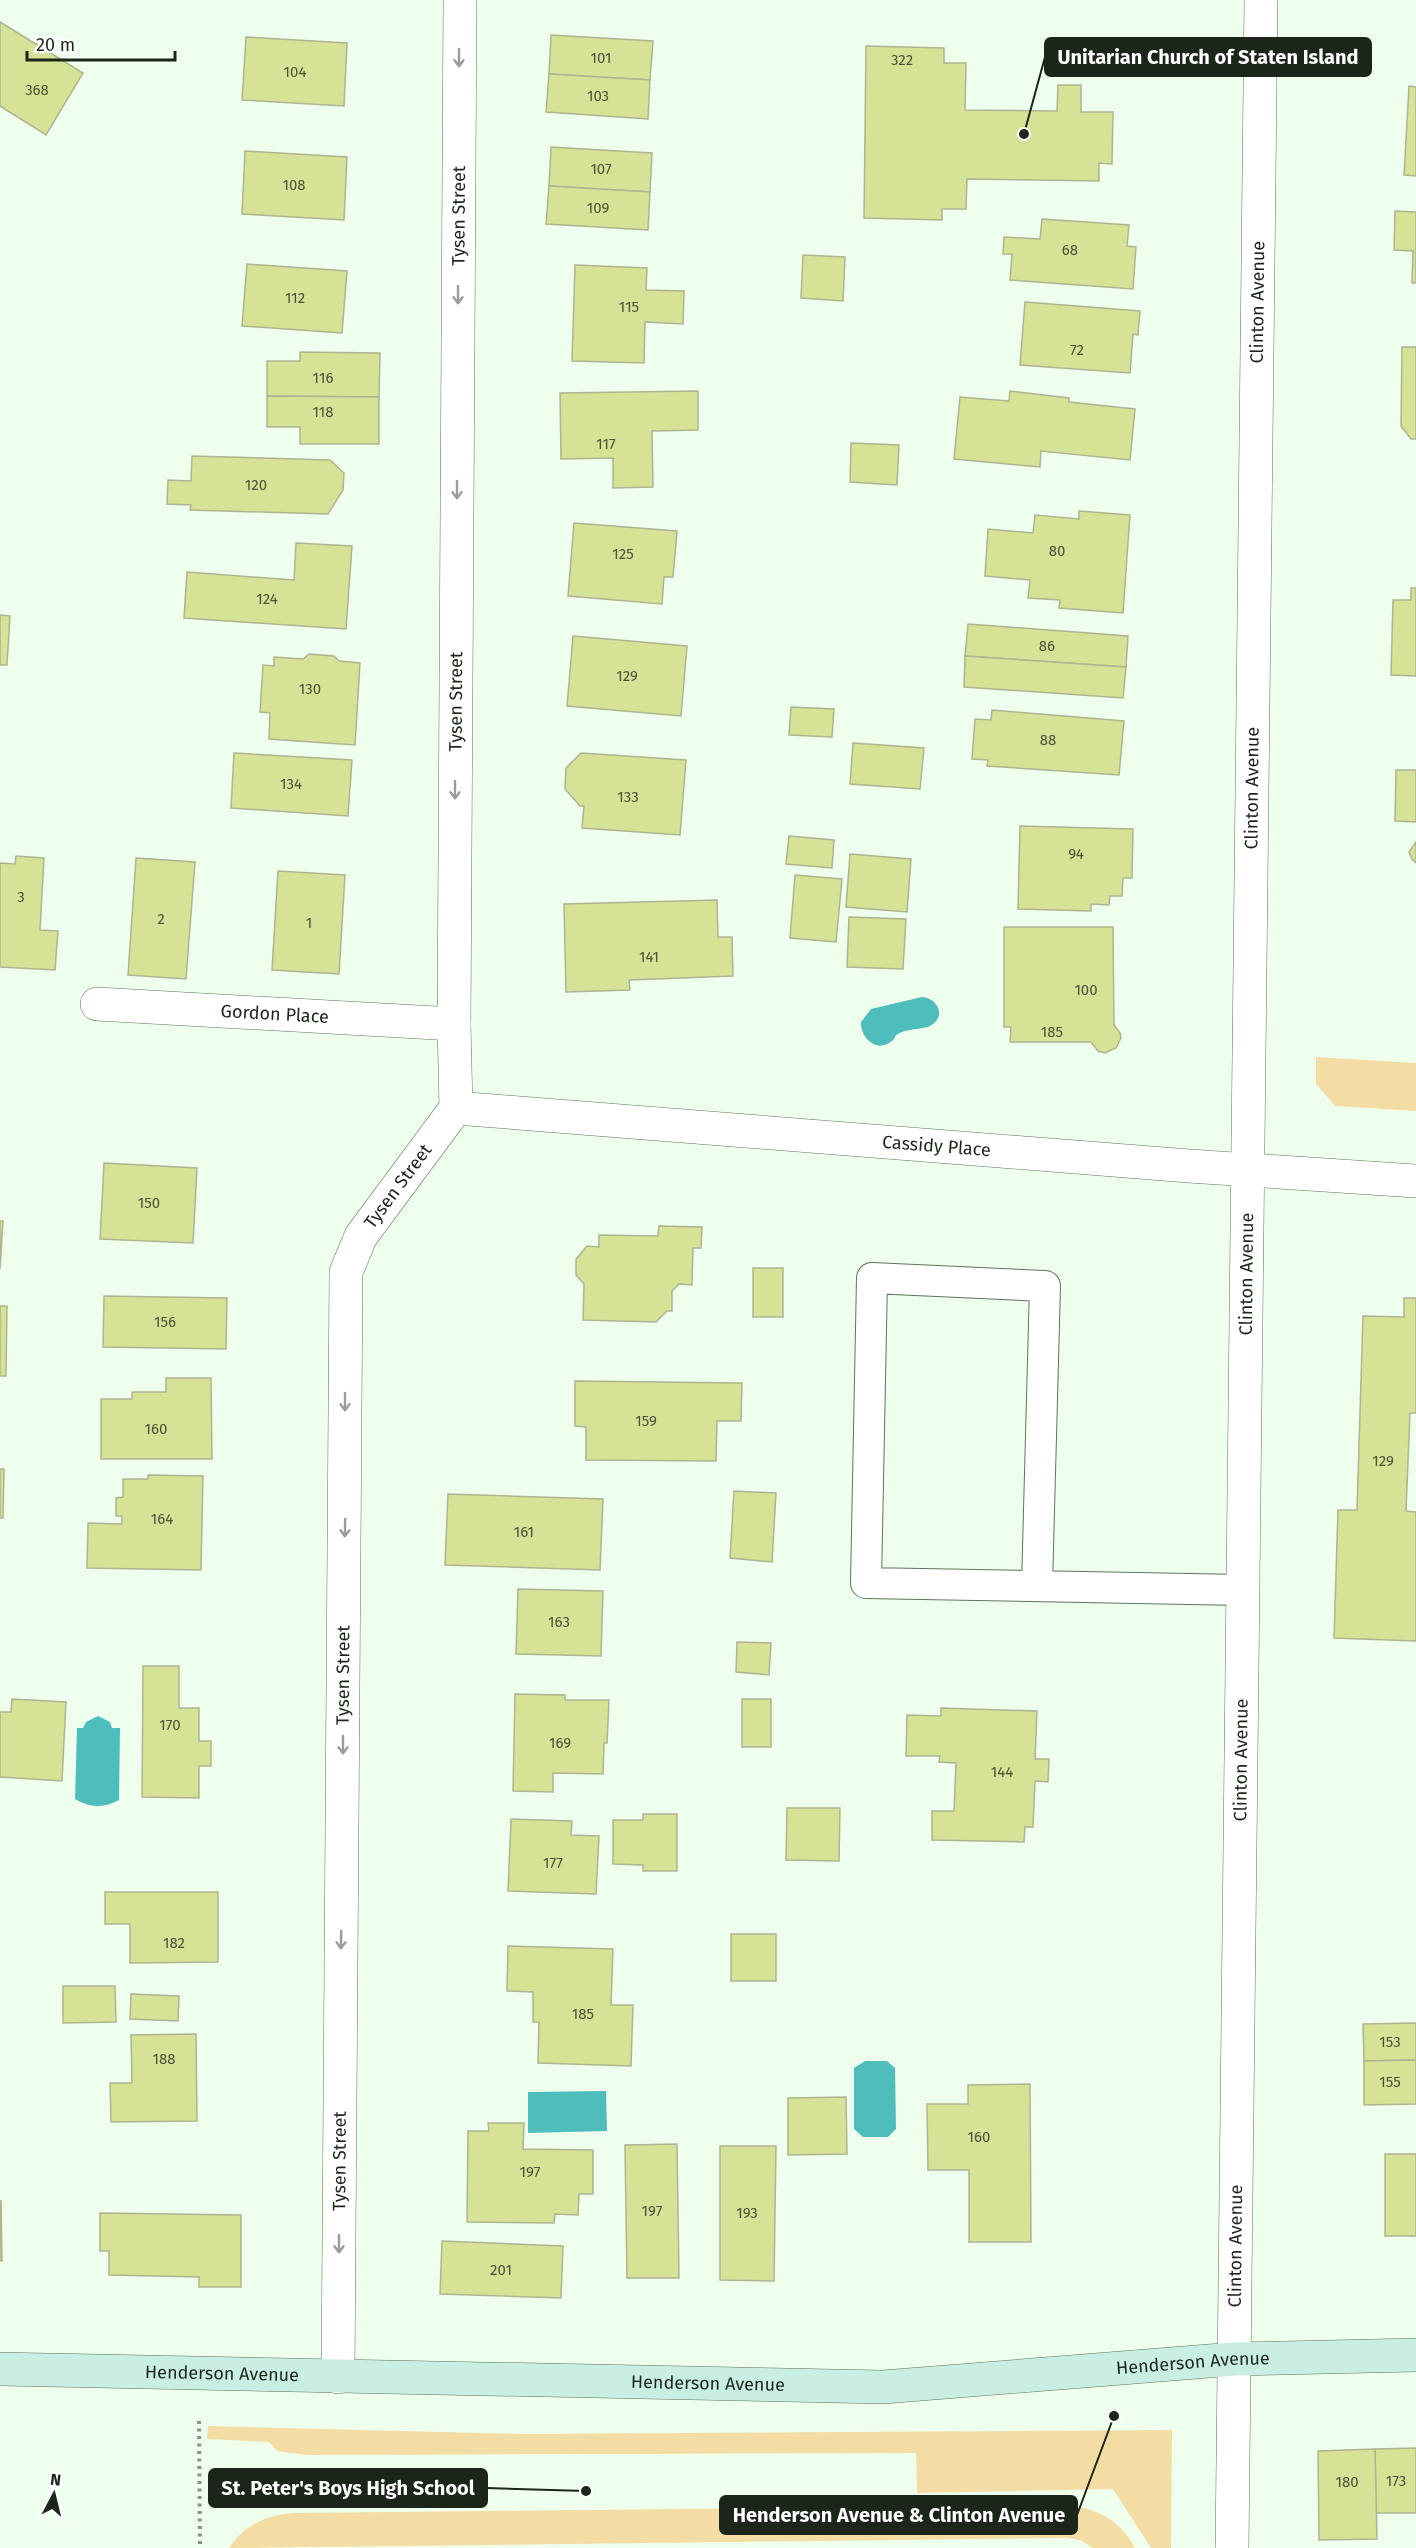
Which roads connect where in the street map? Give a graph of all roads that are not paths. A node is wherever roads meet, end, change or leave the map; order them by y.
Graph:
1 (460, 0) edge
2 (1261, 0) edge
3 (97, 1004) dead end
4 (454, 1024) junction
5 (456, 1108) junction
6 (1248, 1170) junction
7 (1416, 1181) edge
8 (1037, 1586) junction
9 (1243, 1590) junction
10 (1416, 2355) edge
11 (1234, 2360) junction
12 (0, 2369) edge
13 (338, 2377) junction
14 (1232, 2548) edge

1 -> 4 street, Tysen Street
2 - 6 street, Clinton Avenue
3 - 4 street, Gordon Place
4 - 5 street, Tysen Street
5 - 6 street, Cassidy Place
5 -> 13 street, Tysen Street
6 - 7 street, Cassidy Place
6 - 9 street, Clinton Avenue
8 - 8 lane
8 - 9 lane
9 - 11 street, Clinton Avenue
10 - 11 street, Henderson Avenue
11 - 13 street, Henderson Avenue
11 - 14 street, Clinton Avenue
12 - 13 street, Henderson Avenue

